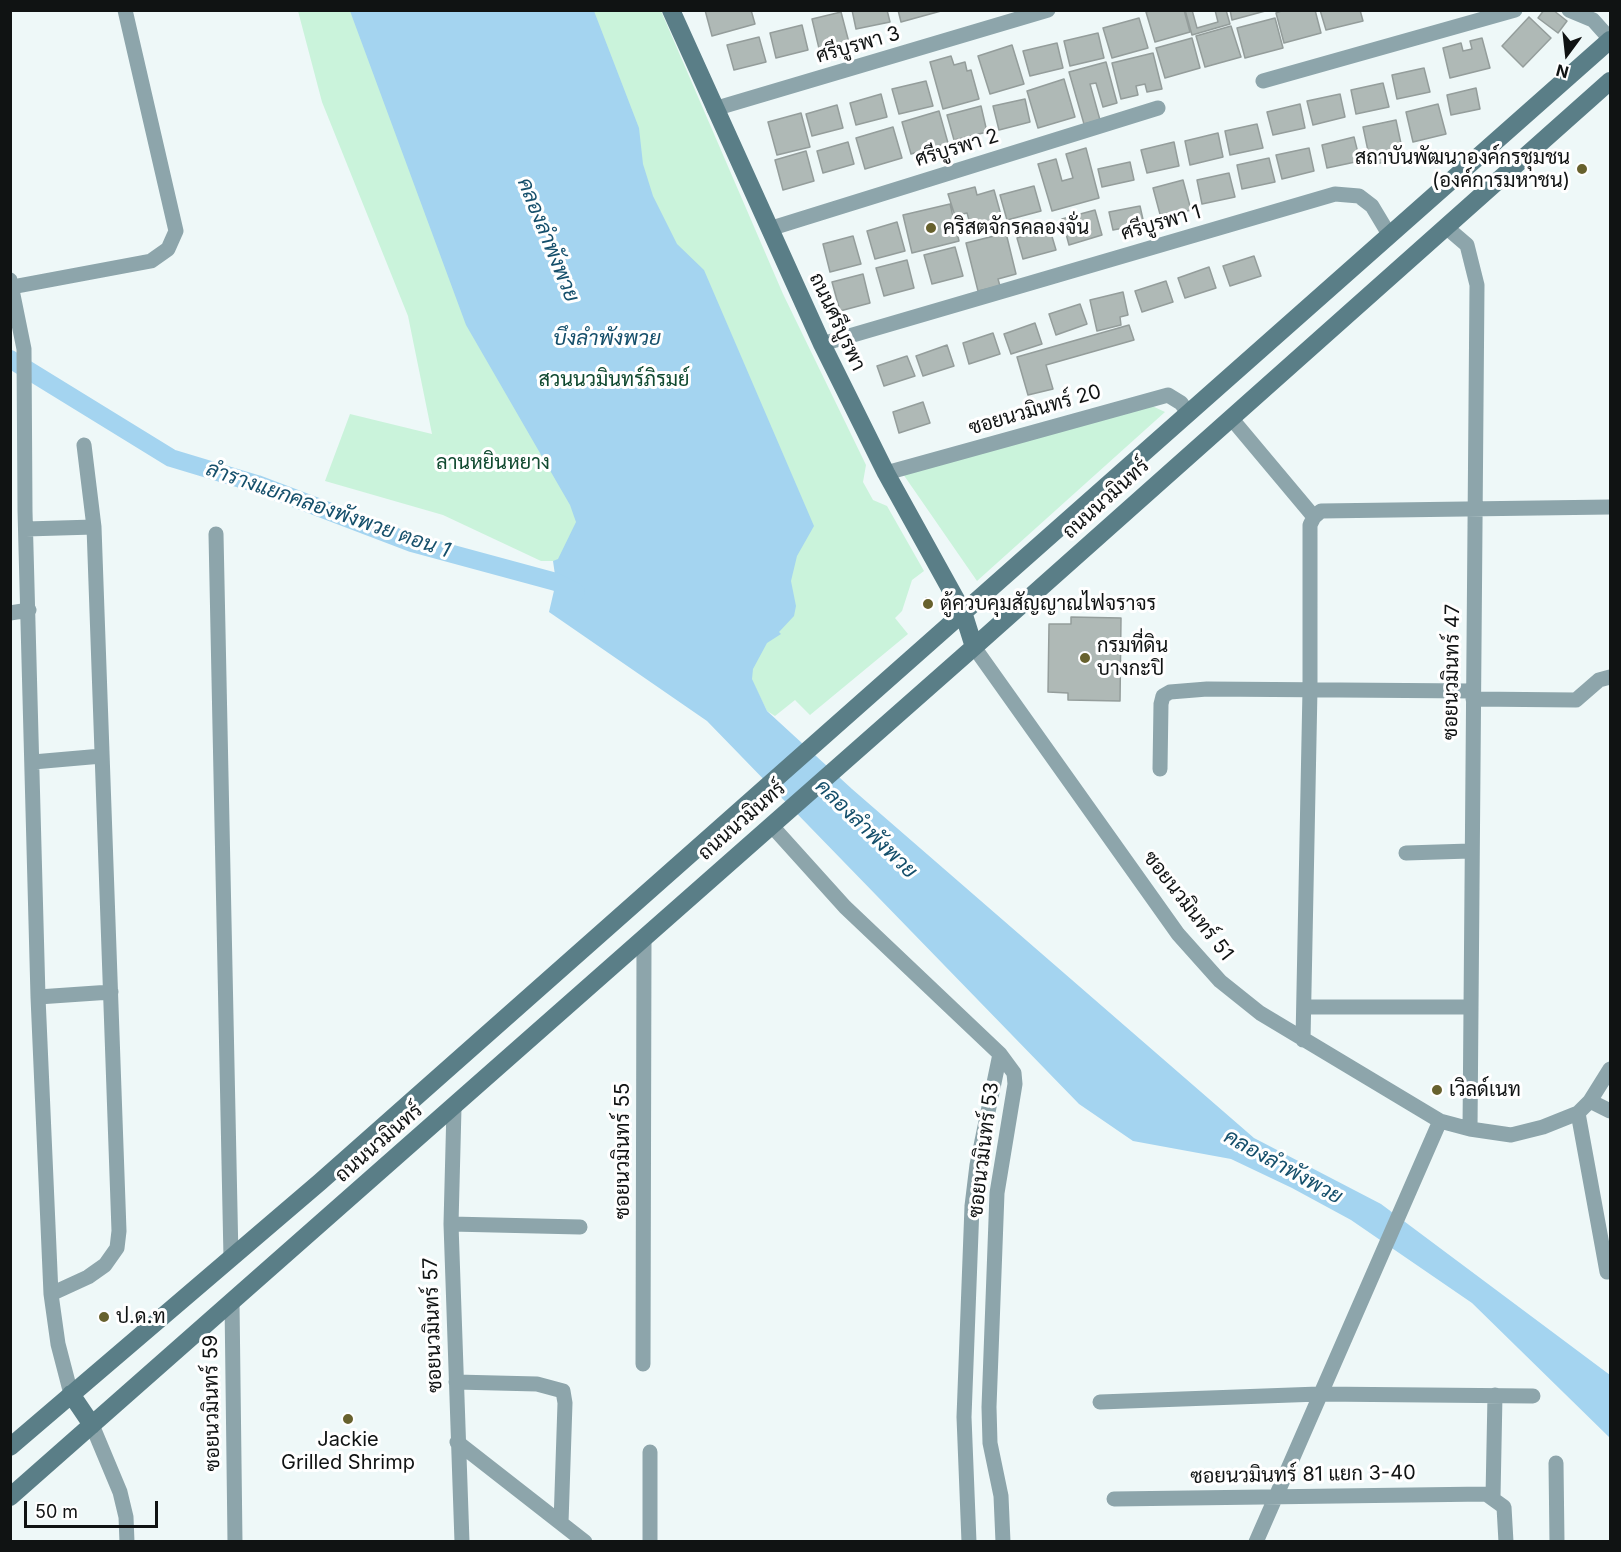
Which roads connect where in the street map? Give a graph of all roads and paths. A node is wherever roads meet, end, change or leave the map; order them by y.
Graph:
1 (125, 10) edge
2 (671, 10) edge
3 (1048, 10) edge
4 (1515, 10) edge
5 (1569, 10) edge
6 (1611, 39) edge
7 (1263, 81) dead end
8 (1611, 81) edge
9 (1158, 108) dead end
10 (714, 109) junction
11 (1446, 227) junction
12 (769, 229) junction
13 (1390, 236) junction
14 (11, 283) edge
15 (822, 344) junction
16 (1189, 414) junction
17 (1231, 418) junction
18 (84, 445) dead end
19 (886, 473) junction
20 (1477, 507) junction
21 (1611, 507) edge
22 (18, 512) edge
23 (1314, 517) junction
24 (94, 527) junction
25 (26, 529) junction
26 (216, 534) dead end
27 (29, 610) junction
28 (10, 612) edge
29 (963, 612) junction
30 (974, 647) junction
31 (1611, 677) edge
32 (1310, 689) junction
33 (1472, 695) junction
34 (102, 756) junction
35 (33, 762) junction
36 (1160, 769) dead end
37 (771, 825) junction
38 (1470, 851) junction
39 (1406, 853) dead end
40 (645, 938) junction
41 (111, 992) junction
42 (38, 997) junction
43 (1304, 1007) junction
44 (1469, 1007) junction
45 (1303, 1041) junction
46 (1000, 1054) junction
47 (1611, 1069) edge
48 (1590, 1101) junction
49 (454, 1107) junction
50 (1611, 1111) edge
51 (1578, 1113) junction
52 (1440, 1120) junction
53 (1470, 1129) junction
54 (452, 1224) junction
55 (580, 1227) dead end
56 (231, 1258) junction
57 (1607, 1272) dead end
58 (51, 1294) junction
59 (232, 1301) junction
60 (643, 1364) dead end
61 (456, 1382) junction
62 (71, 1394) junction
63 (1319, 1394) junction
64 (1495, 1395) junction
65 (1533, 1395) dead end
66 (1100, 1402) dead end
67 (92, 1425) junction
68 (457, 1442) junction
69 (10, 1447) edge
70 (650, 1452) dead end
71 (1556, 1463) dead end
72 (1274, 1496) junction
73 (10, 1497) edge
74 (1493, 1497) junction
75 (1114, 1499) dead end
76 (561, 1523) junction
77 (127, 1542) edge
78 (235, 1542) edge
79 (462, 1542) edge
80 (585, 1542) edge
81 (650, 1542) edge
82 (969, 1542) edge
83 (1003, 1542) edge
84 (1256, 1542) edge
85 (1506, 1542) edge
86 (1557, 1542) edge

1 - 14 street
2 - 10 main road, ถนนศรีบูรพา
3 - 10 street, ศรีบูรพา 3
4 - 7 street
5 - 6 street
6 - 13 main road, ถนนนวมินทร์
8 - 11 main road, ถนนนวมินทร์
9 - 12 street, ศรีบูรพา 2
10 - 12 main road, ถนนศรีบูรพา
11 - 17 main road, ถนนนวมินทร์
11 - 20 street, ซอยนวมินทร์ 47
12 - 15 main road, ถนนศรีบูรพา
13 - 15 street, ศรีบูรพา 1
13 - 16 main road, ถนนนวมินทร์
14 - 22 street
15 - 19 main road, ถนนศรีบูรพา
16 - 19 street, ซอยนวมินทร์ 20
16 - 29 main road, ถนนนวมินทร์
17 - 23 street
17 - 30 main road, ถนนนวมินทร์
18 - 24 street
19 - 29 main road, ถนนศรีบูรพา
20 - 21 street
20 - 23 street
20 - 33 street, ซอยนวมินทร์ 47
22 - 25 street
23 - 32 street
24 - 25 street
24 - 34 street
25 - 27 street
26 - 56 street
27 - 28 street
27 - 35 street
29 - 30 main road, ถนนศรีบูรพา
29 - 56 main road, ถนนนวมินทร์
30 - 37 main road, ถนนนวมินทร์
30 - 45 street, ซอยนวมินทร์ 51
31 - 33 street
32 - 33 street
32 - 36 street
32 - 43 street
33 - 38 street, ซอยนวมินทร์ 47
34 - 35 street
34 - 41 street
35 - 42 street
37 - 40 main road, ถนนนวมินทร์
37 - 46 street, ซอยนวมินทร์ 53
38 - 39 street
38 - 44 street, ซอยนวมินทร์ 47
40 - 49 main road, ถนนนวมินทร์
40 - 60 street, ซอยนวมินทร์ 55
41 - 42 street
41 - 58 street
42 - 58 street
43 - 44 street
43 - 45 street
44 - 53 street, ซอยนวมินทร์ 47
45 - 52 street, ซอยนวมินทร์ 51
46 - 82 street
46 - 83 street, ซอยนวมินทร์ 53
47 - 48 street
48 - 50 street
48 - 51 street
49 - 54 street, ซอยนวมินทร์ 57
49 - 59 main road, ถนนนวมินทร์
51 - 53 street, ซอยนวมินทร์ 51
51 - 57 street
52 - 53 street, ซอยนวมินทร์ 51
52 - 63 street
54 - 55 street
54 - 61 street, ซอยนวมินทร์ 57
56 - 62 main road, ถนนนวมินทร์
58 - 62 street
59 - 67 main road, ถนนนวมินทร์
59 - 78 street, ซอยนวมินทร์ 59
61 - 68 street, ซอยนวมินทร์ 57
61 - 76 street
62 - 67 main road
62 - 69 main road, ถนนนวมินทร์
63 - 64 street
63 - 66 street
63 - 72 street
64 - 65 street
64 - 74 street
67 - 73 main road, ถนนนวมินทร์
67 - 77 street
68 - 76 street
68 - 79 street, ซอยนวมินทร์ 57
70 - 81 street
71 - 86 street
72 - 74 street, ซอยนวมินทร์ 81 แยก 3-40
72 - 75 street, ซอยนวมินทร์ 81 แยก 3-40
72 - 84 street
74 - 85 street
76 - 80 street

